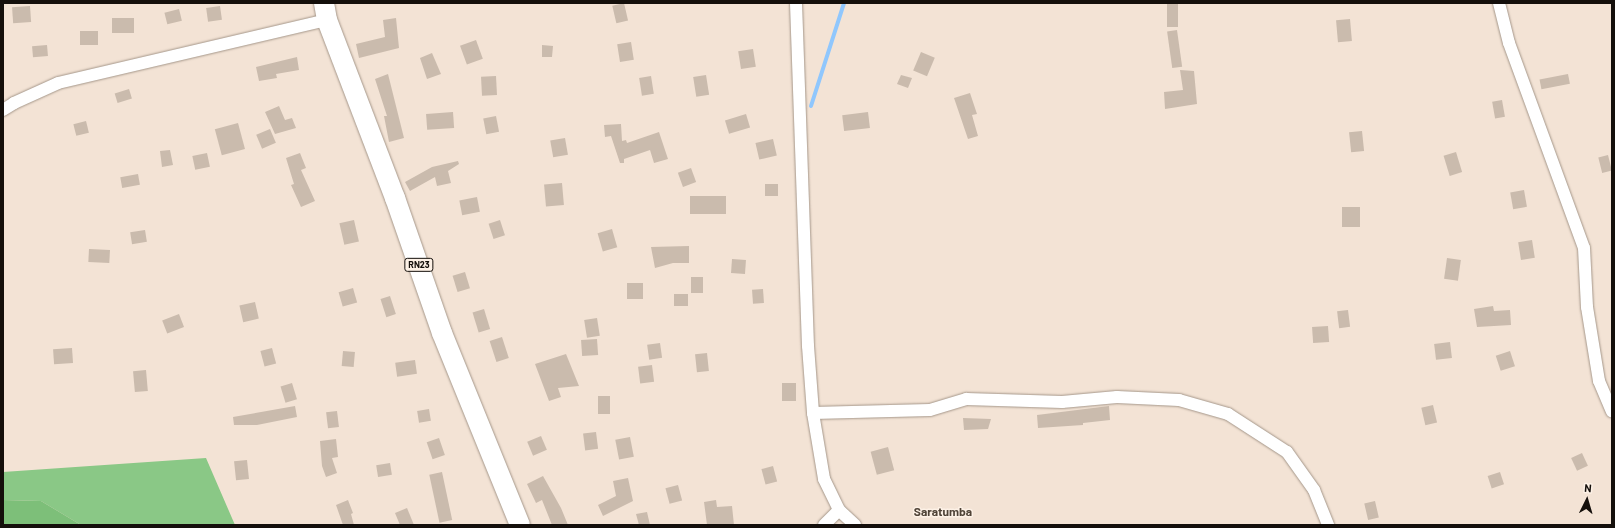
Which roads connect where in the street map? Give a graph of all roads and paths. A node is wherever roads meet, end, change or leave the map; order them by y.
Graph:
1 (796, 3) edge
2 (1499, 3) edge
3 (325, 11) edge
4 (3, 110) edge
5 (1612, 411) edge
6 (813, 413) junction
7 (839, 510) junction
8 (520, 525) edge
9 (824, 525) edge
10 (855, 525) edge
11 (1328, 525) edge

1 - 6 street
2 - 5 street
3 - 4 street
3 - 8 main road, RN23
6 - 7 street
6 - 11 street
7 - 9 street
7 - 10 street

